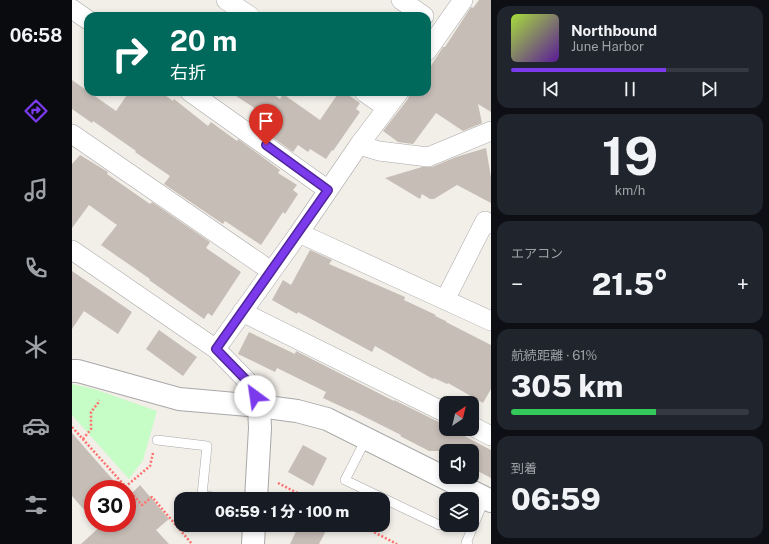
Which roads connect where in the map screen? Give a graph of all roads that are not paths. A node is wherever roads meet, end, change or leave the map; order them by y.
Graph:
1 (226, 0) edge
2 (401, 0) edge
3 (463, 0) edge
4 (72, 9) edge
5 (244, 12) edge
6 (418, 12) edge
7 (84, 17) edge
8 (431, 21) edge
9 (442, 29) junction
10 (431, 45) edge
11 (196, 96) edge
12 (370, 96) edge
13 (396, 96) edge
14 (388, 108) junction
15 (491, 131) edge
16 (72, 134) edge
17 (359, 146) junction
18 (328, 190) junction
19 (491, 224) edge
20 (299, 232) junction
21 (72, 250) edge
22 (271, 271) junction
23 (445, 300) junction
24 (242, 312) junction
25 (491, 321) edge
26 (216, 349) junction
27 (72, 371) edge
28 (258, 406) junction
29 (439, 410) edge
30 (479, 430) edge
31 (491, 436) edge
32 (366, 439) junction
33 (157, 440) dead end
34 (202, 492) edge
35 (257, 492) edge
36 (488, 500) edge
37 (439, 525) dead end
38 (254, 532) edge
39 (253, 544) edge
40 (468, 544) edge

1 - 5 street
2 - 6 street
3 - 9 street
4 - 7 street
8 - 9 street
9 - 10 street
11 - 18 street
12 - 14 street
13 - 14 street
14 - 17 street
15 - 17 street
16 - 22 street
17 - 18 street
18 - 20 street
19 - 23 street
20 - 22 street
20 - 23 street
21 - 26 street
22 - 24 street
23 - 25 street
24 - 26 street
24 - 29 street
26 - 28 street
27 - 28 street
28 - 32 street
28 - 35 street
30 - 31 street
32 - 36 street
32 - 37 lane
33 - 34 lane
36 - 40 lane
38 - 39 street

